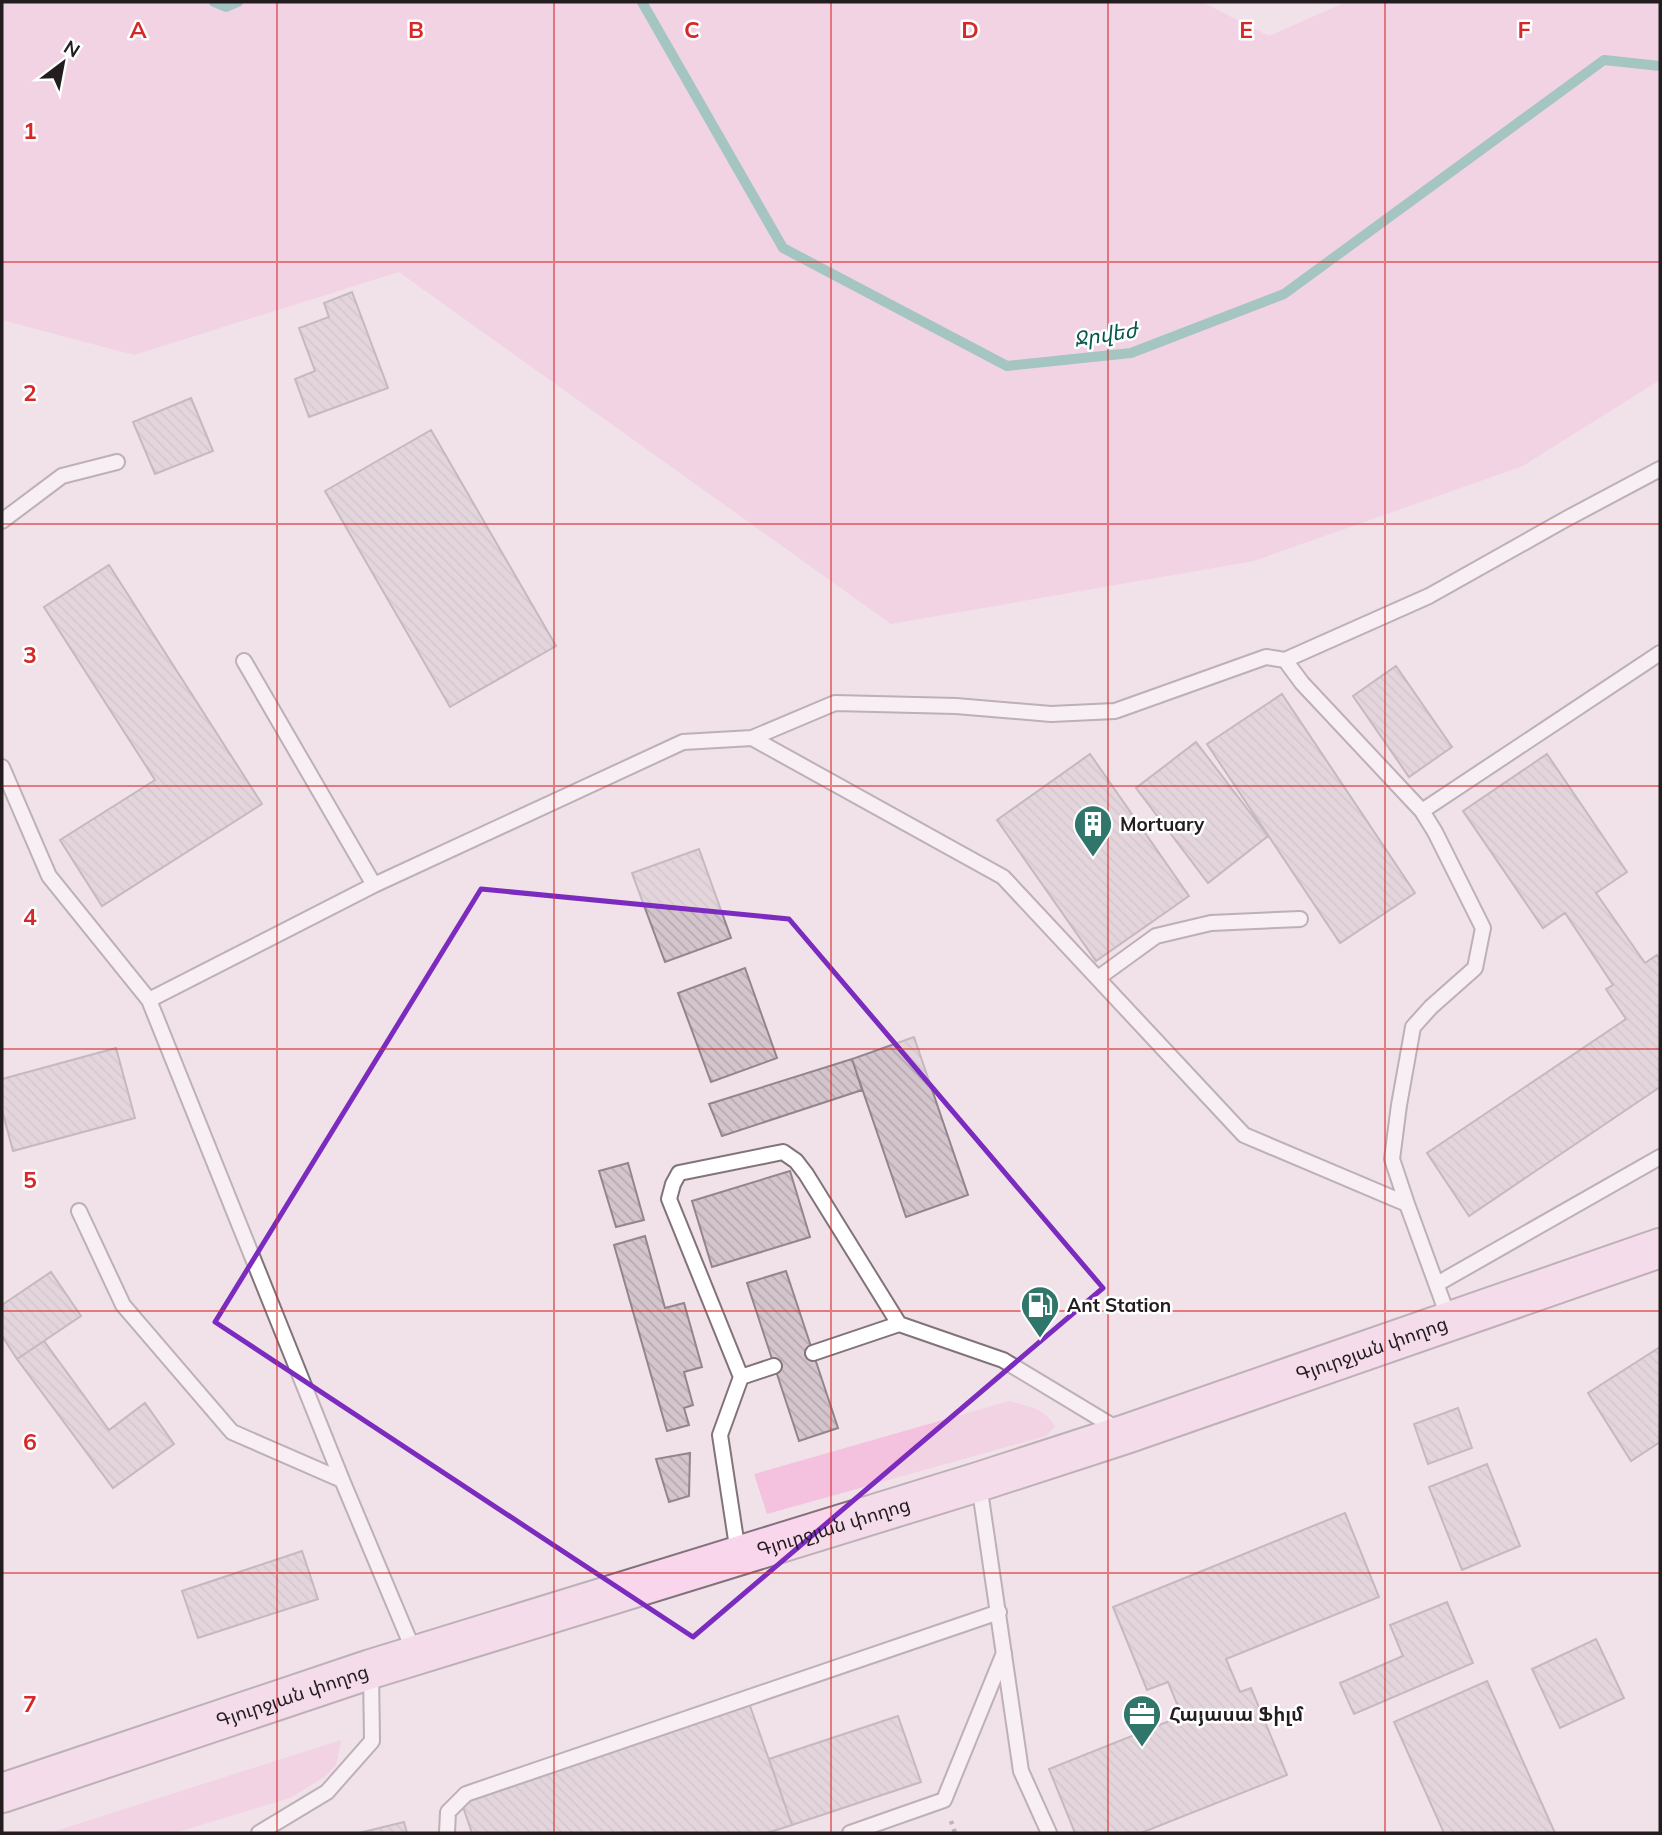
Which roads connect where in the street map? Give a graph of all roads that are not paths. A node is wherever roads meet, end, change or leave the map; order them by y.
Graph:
1 (117, 462) dead end
2 (1660, 469) edge
3 (2, 521) edge
4 (1660, 653) edge
5 (1285, 660) junction
6 (244, 661) dead end
7 (752, 737) junction
8 (2, 768) edge
9 (1422, 811) junction
10 (374, 885) junction
11 (1300, 919) dead end
12 (1098, 978) junction
13 (149, 1000) junction
14 (1660, 1157) edge
15 (1407, 1204) junction
16 (79, 1211) dead end
17 (1660, 1248) edge
18 (1437, 1284) junction
19 (1450, 1321) junction
20 (899, 1324) junction
21 (813, 1353) dead end
22 (774, 1366) dead end
23 (741, 1377) junction
24 (1126, 1434) junction
25 (342, 1480) junction
26 (978, 1482) junction
27 (738, 1556) junction
28 (999, 1612) junction
29 (1004, 1652) junction
30 (415, 1655) junction
31 (371, 1668) junction
32 (2, 1793) edge
33 (259, 1833) edge
34 (447, 1833) edge
35 (850, 1833) edge
36 (1049, 1833) edge

1 - 3 lane
2 - 5 lane
4 - 9 lane
5 - 7 lane
5 - 9 lane
6 - 10 lane
7 - 10 lane
7 - 12 lane
8 - 13 lane
9 - 15 lane
10 - 13 lane
11 - 12 lane
12 - 15 lane
13 - 25 lane
14 - 18 lane
15 - 18 lane
16 - 25 lane
17 - 19 main road, Գյուրջյան փողոց
18 - 19 lane
19 - 24 main road, Գյուրջյան փողոց
20 - 21 lane
20 - 23 lane
20 - 24 lane
22 - 23 lane
23 - 27 lane
24 - 26 main road, Գյուրջյան փողոց
25 - 30 lane
26 - 27 main road, Գյուրջյան փողոց
26 - 28 lane
27 - 30 main road, Գյուրջյան փողոց
28 - 29 lane
28 - 34 lane
29 - 35 lane
29 - 36 lane
30 - 31 main road, Գյուրջյան փողոց
31 - 32 main road, Գյուրջյան փողոց
31 - 33 lane

